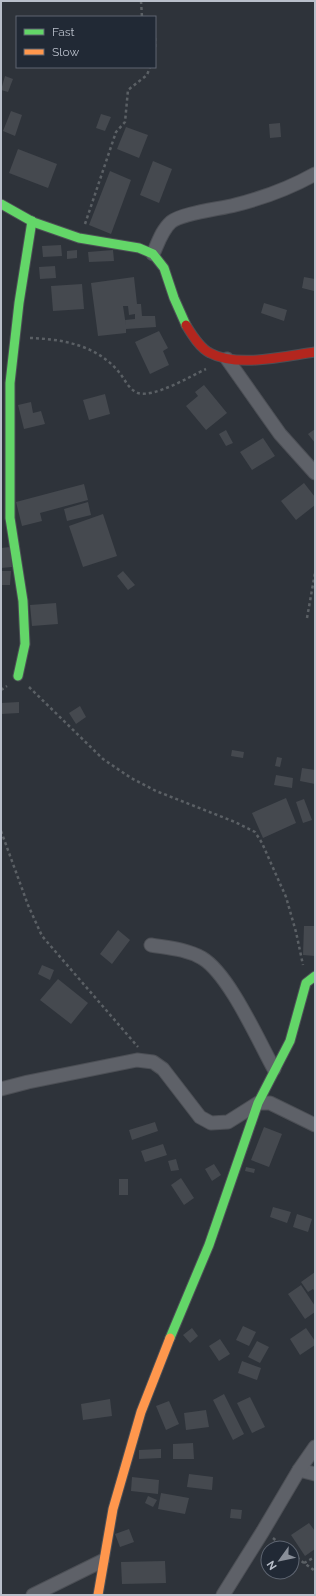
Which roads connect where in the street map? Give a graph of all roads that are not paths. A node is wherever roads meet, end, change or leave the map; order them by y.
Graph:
1 (315, 174) edge
2 (1, 204) edge
3 (32, 221) junction
4 (153, 254) junction
5 (315, 352) edge
6 (227, 359) junction
7 (315, 473) edge
8 (18, 676) road end
9 (152, 946) dead end
10 (315, 976) edge
11 (274, 1069) junction
12 (1, 1089) edge
13 (258, 1102) junction
14 (315, 1125) edge
15 (315, 1447) edge
16 (299, 1470) junction
17 (315, 1474) edge
18 (102, 1561) junction
19 (33, 1595) edge
20 (98, 1595) edge
21 (223, 1595) edge

1 - 4 street
2 - 3 street
3 - 4 street
3 - 8 street
4 - 6 street
5 - 6 street
6 - 7 street
9 - 11 street
10 - 11 street
11 - 13 street
12 - 13 street
13 - 14 street
13 - 18 street
15 - 16 street
16 - 17 street
16 - 21 street
18 - 19 street
18 - 20 street

